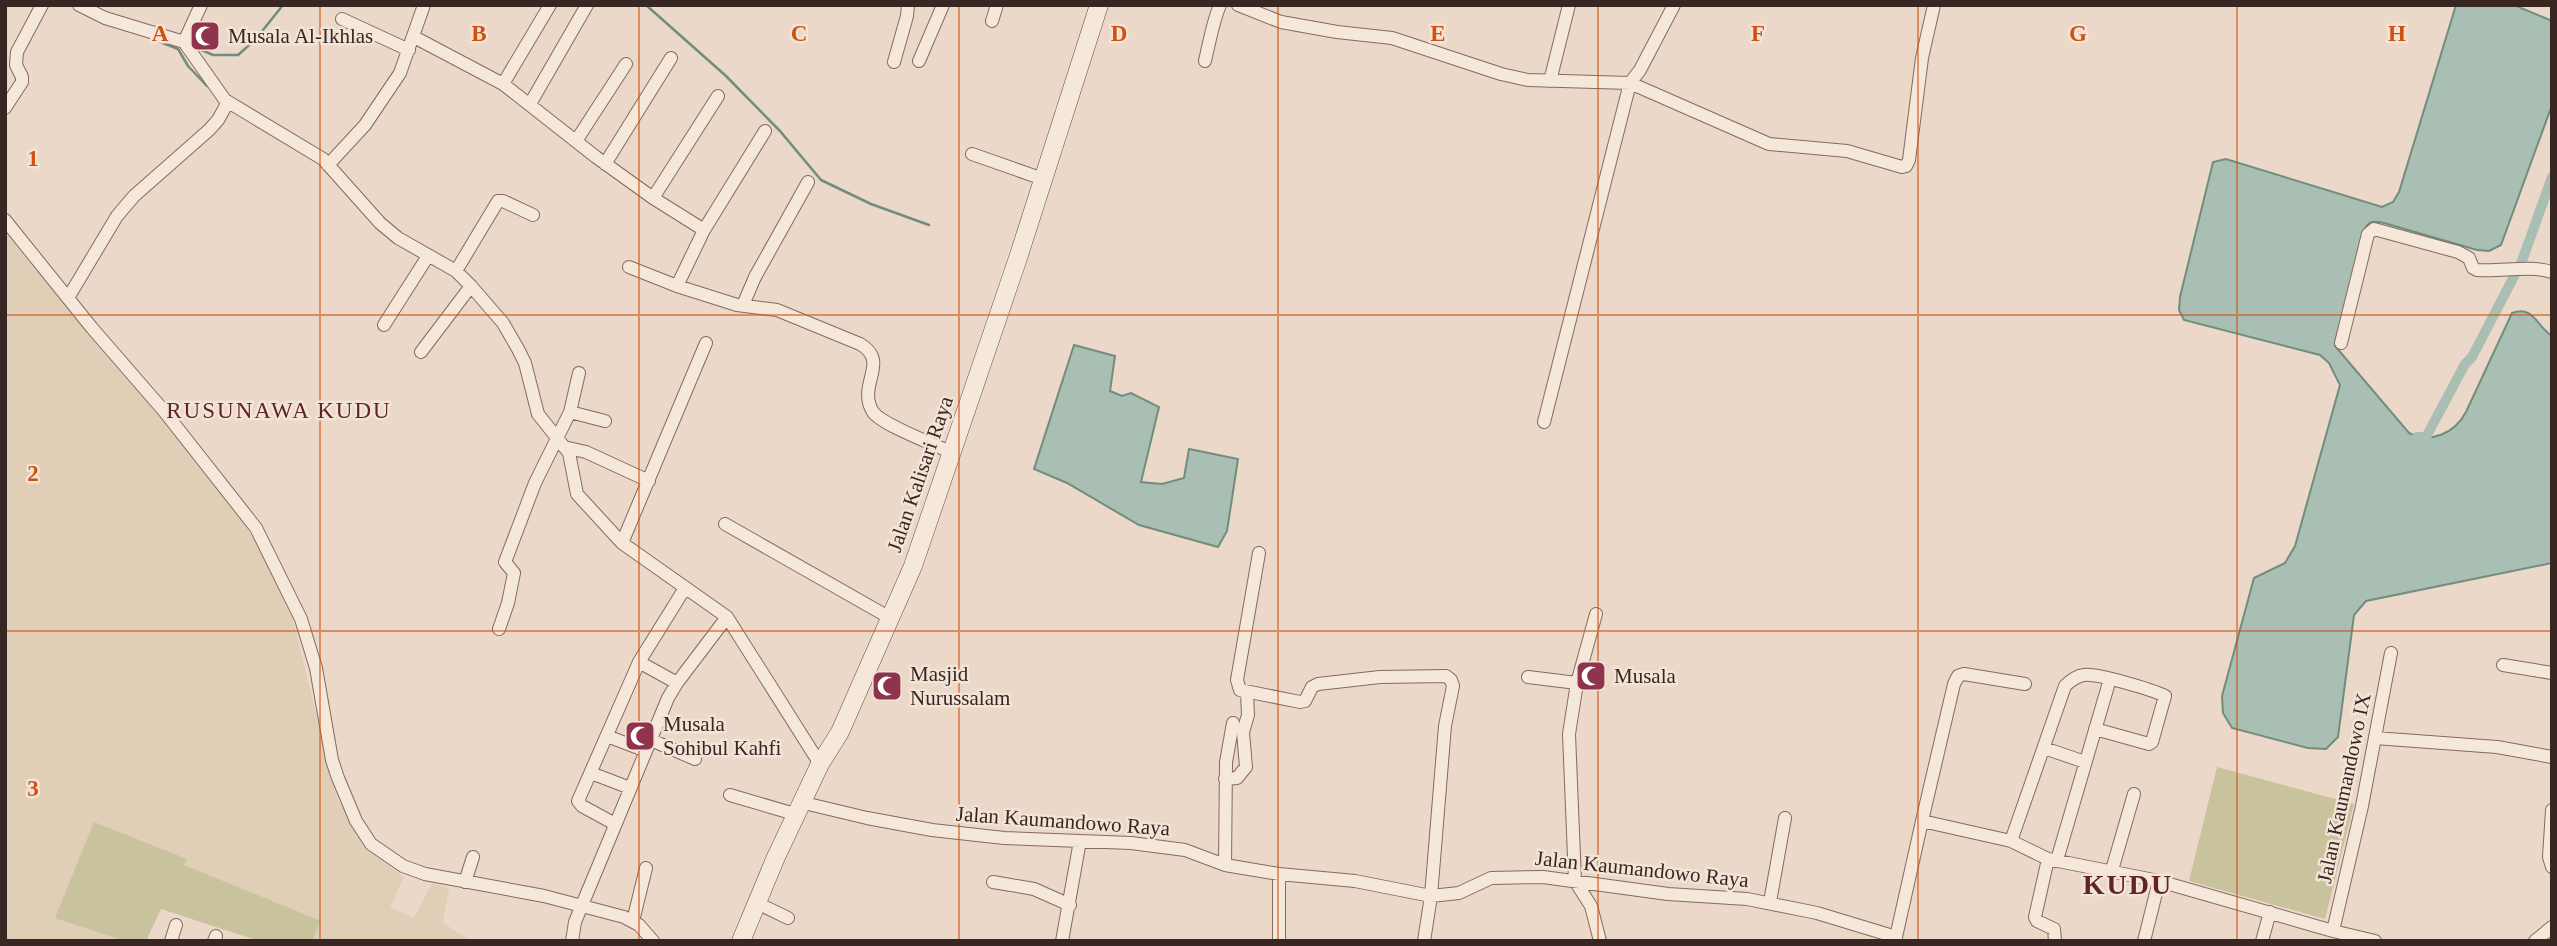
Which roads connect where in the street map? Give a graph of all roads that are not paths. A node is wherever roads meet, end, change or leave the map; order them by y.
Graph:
1 (42, 5) edge
2 (79, 5) edge
3 (201, 5) edge
4 (424, 5) edge
5 (550, 5) edge
6 (587, 5) edge
7 (908, 5) edge
8 (943, 5) edge
9 (998, 5) edge
10 (1099, 5) edge
11 (1220, 5) edge
12 (1238, 5) edge
13 (1569, 5) edge
14 (1674, 5) edge
15 (1934, 5) edge
16 (342, 19) dead end
17 (992, 21) dead end
18 (184, 43) junction
19 (412, 43) junction
20 (671, 58) dead end
21 (919, 61) dead end
22 (1205, 61) dead end
23 (894, 62) dead end
24 (626, 64) dead end
25 (1550, 81) junction
26 (1630, 83) junction
27 (503, 84) junction
28 (718, 96) dead end
29 (228, 102) junction
30 (530, 104) junction
31 (5, 108) edge
32 (765, 131) dead end
33 (576, 141) junction
34 (972, 154) dead end
35 (605, 164) junction
36 (328, 165) junction
37 (1042, 179) junction
38 (808, 181) dead end
39 (653, 198) junction
40 (533, 215) dead end
41 (5, 220) edge
42 (704, 230) junction
43 (428, 256) junction
44 (629, 267) dead end
45 (456, 271) junction
46 (2552, 272) edge
47 (471, 286) junction
48 (677, 286) junction
49 (68, 298) junction
50 (743, 305) junction
51 (384, 325) dead end
52 (706, 343) dead end
53 (2341, 343) dead end
54 (421, 352) dead end
55 (579, 373) dead end
56 (570, 412) junction
57 (605, 421) dead end
58 (1544, 422) dead end
59 (561, 443) junction
60 (950, 452) junction
61 (649, 481) junction
62 (725, 524) dead end
63 (622, 543) junction
64 (1259, 554) dead end
65 (685, 587) junction
66 (1596, 614) dead end
67 (727, 617) junction
68 (892, 619) junction
69 (499, 629) dead end
70 (2391, 653) dead end
71 (639, 662) junction
72 (2503, 665) dead end
73 (2552, 673) edge
74 (1528, 677) dead end
75 (2110, 679) junction
76 (677, 683) junction
77 (1577, 683) junction
78 (2025, 684) dead end
79 (1247, 692) junction
80 (1233, 723) dead end
81 (2095, 729) junction
82 (607, 736) junction
83 (2375, 738) junction
84 (648, 746) junction
85 (2044, 748) junction
86 (2552, 757) edge
87 (695, 759) dead end
88 (2085, 762) junction
89 (820, 764) junction
90 (590, 774) junction
91 (1226, 779) junction
92 (630, 788) junction
93 (2134, 794) dead end
94 (730, 795) dead end
95 (801, 809) junction
96 (2552, 810) edge
97 (1785, 818) dead end
98 (1922, 821) junction
99 (615, 824) junction
100 (1080, 841) junction
101 (2011, 841) junction
102 (473, 857) dead end
103 (2052, 860) junction
104 (1225, 865) junction
105 (2552, 867) edge
106 (646, 868) dead end
107 (2112, 870) junction
108 (1279, 874) junction
109 (993, 881) dead end
110 (1575, 881) junction
111 (2159, 881) junction
112 (465, 882) junction
113 (1431, 896) junction
114 (1770, 902) junction
115 (757, 903) junction
116 (1070, 905) junction
117 (582, 907) junction
118 (2270, 912) junction
119 (788, 918) dead end
120 (633, 920) junction
121 (176, 925) dead end
122 (2552, 927) edge
123 (2333, 931) junction
124 (1896, 939) edge
125 (171, 941) edge
126 (572, 941) edge
127 (653, 941) edge
128 (741, 941) edge
129 (1062, 941) edge
130 (1279, 941) edge
131 (1424, 941) edge
132 (1600, 941) edge
133 (2055, 941) edge
134 (2144, 941) edge
135 (2262, 941) edge
136 (2375, 941) edge
137 (2535, 941) edge

1 - 31 street
2 - 18 street
3 - 18 street
4 - 19 street
5 - 27 street
6 - 30 street
7 - 23 street
8 - 21 street
9 - 17 street
10 - 37 street, Jalan Kalisari Raya
11 - 22 street
12 - 25 street
13 - 25 street
14 - 26 street
15 - 26 street
16 - 19 street
18 - 29 street
19 - 27 street
19 - 36 street
20 - 35 street
24 - 33 street
25 - 26 street
26 - 58 street
27 - 30 street
28 - 39 street
29 - 36 street
29 - 49 street
30 - 33 street
32 - 42 street
33 - 35 street
34 - 37 street
35 - 39 street
36 - 43 street
37 - 60 street, Jalan Kalisari Raya
38 - 50 street
39 - 42 street
40 - 45 street
41 - 49 street
42 - 48 street
43 - 45 street
43 - 51 street
44 - 48 street
45 - 47 street
46 - 53 street
47 - 54 street
47 - 59 street
48 - 50 street
49 - 112 street
50 - 60 street
52 - 61 street
55 - 56 street
56 - 57 street
56 - 59 street
59 - 61 street
59 - 63 street
59 - 69 street
60 - 68 street, Jalan Kalisari Raya
61 - 63 street
62 - 68 street
63 - 65 street
64 - 79 street
65 - 67 street
65 - 71 street
66 - 77 street
67 - 76 street
67 - 89 street
68 - 89 street, Jalan Kalisari Raya
70 - 83 street, Jalan Kaumandowo IX
71 - 76 street
71 - 82 street
72 - 73 street
74 - 77 street
75 - 81 street
75 - 81 street
75 - 85 street
76 - 84 street
77 - 110 street
78 - 98 street, Jalan Kaumandowo Raya
79 - 91 street
79 - 113 street
80 - 91 street
81 - 88 street
82 - 84 street
82 - 90 street
83 - 86 street
83 - 123 street, Jalan Kaumandowo IX
84 - 87 street
84 - 92 street
85 - 88 street
85 - 101 street
88 - 103 street
89 - 95 street, Jalan Kalisari Raya
90 - 92 street
90 - 99 street
91 - 104 street
92 - 99 street
93 - 107 street
94 - 95 street, Jalan Kaumandowo Raya
95 - 100 street, Jalan Kaumandowo Raya
95 - 115 street, Jalan Kalisari Raya
96 - 105 street
97 - 114 street
98 - 101 street
98 - 124 street, Jalan Kaumandowo Raya
99 - 117 street
100 - 104 street, Jalan Kaumandowo Raya
100 - 116 street
101 - 103 street
102 - 112 street
103 - 107 street
103 - 133 street
104 - 108 street, Jalan Kaumandowo Raya
106 - 120 street
107 - 111 street
108 - 113 street, Jalan Kaumandowo Raya
108 - 130 street
109 - 116 street
110 - 113 street, Jalan Kaumandowo Raya
110 - 114 street, Jalan Kaumandowo Raya
110 - 132 street
111 - 118 street
111 - 134 street
112 - 117 street
113 - 131 street
114 - 124 street, Jalan Kaumandowo Raya
115 - 119 street
115 - 128 street, Jalan Kalisari Raya
116 - 129 street
117 - 120 street
117 - 126 street
118 - 123 street
118 - 135 street
120 - 127 street
121 - 125 street
122 - 137 street
123 - 136 street

